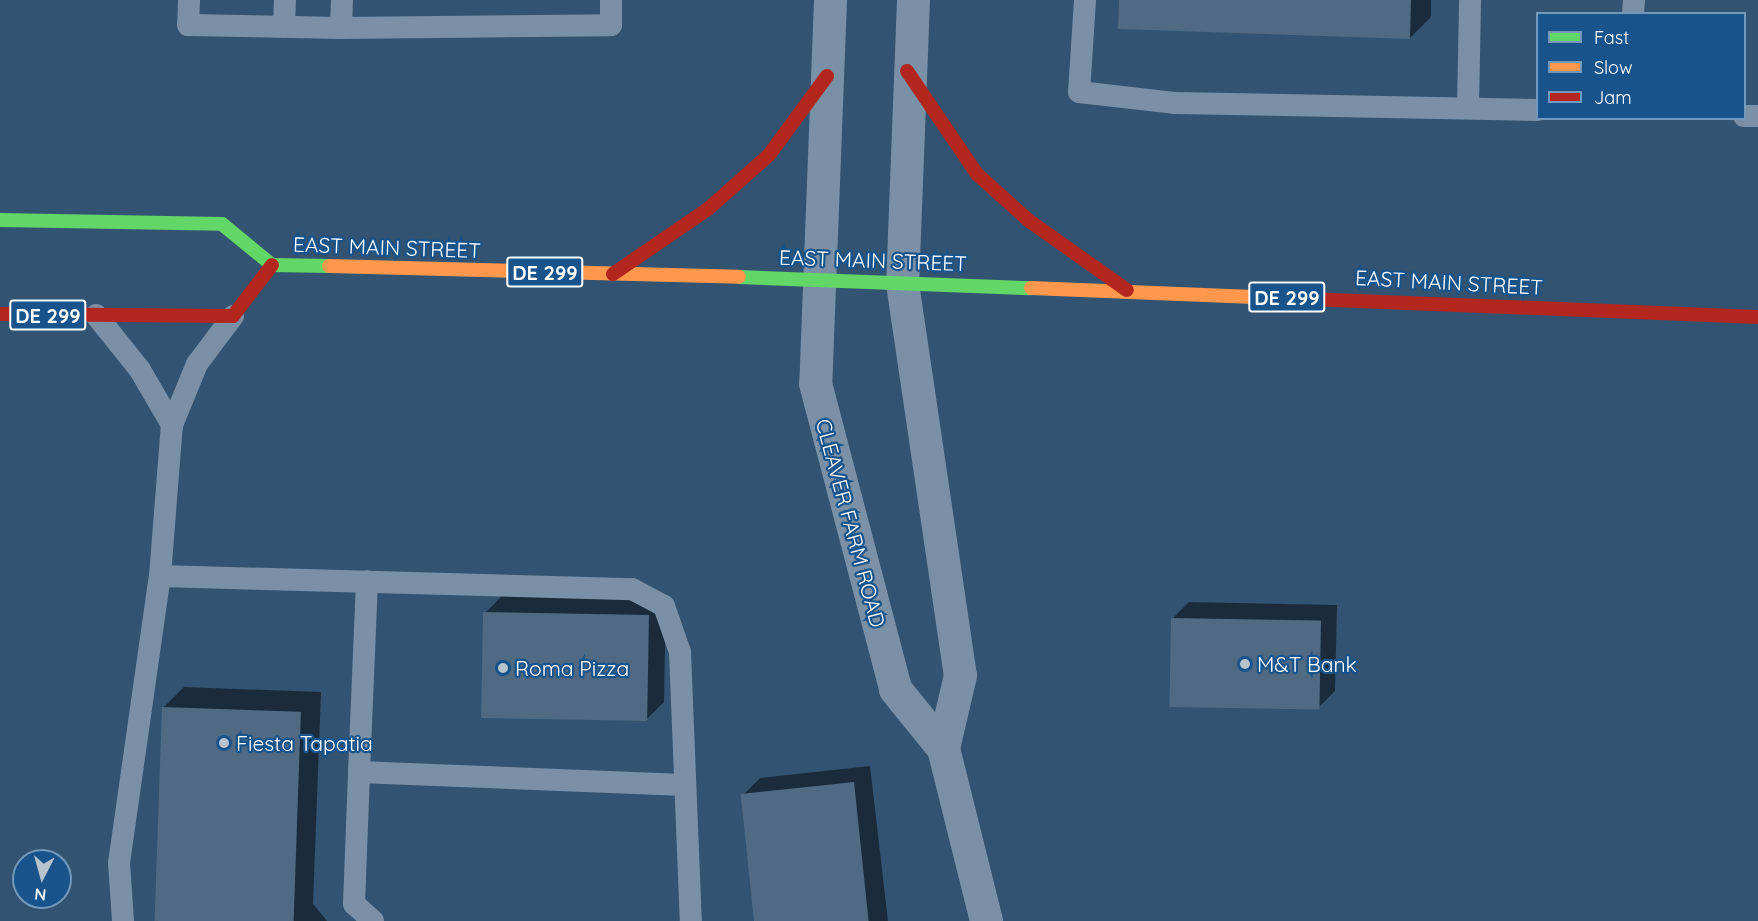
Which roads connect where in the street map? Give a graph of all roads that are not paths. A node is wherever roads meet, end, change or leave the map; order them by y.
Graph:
1 (189, 0) edge
2 (285, 0) edge
3 (342, 0) edge
4 (611, 0) edge
5 (830, 0) edge
6 (913, 0) edge
7 (1085, 0) edge
8 (1470, 0) edge
9 (284, 27) junction
10 (341, 28) junction
11 (908, 71) junction
12 (827, 76) junction
13 (1468, 108) junction
14 (1536, 110) edge
15 (0, 220) edge
16 (272, 265) junction
17 (613, 274) junction
18 (817, 279) junction
19 (902, 283) junction
20 (1127, 290) junction
21 (0, 314) edge
22 (96, 315) junction
23 (233, 316) junction
24 (1758, 317) edge
25 (172, 425) junction
26 (160, 576) junction
27 (367, 581) junction
28 (943, 748) junction
29 (359, 772) junction
30 (685, 785) junction
31 (123, 921) edge
32 (373, 921) edge
33 (691, 921) edge
34 (986, 921) edge

1 - 9 lane
2 - 9 lane
3 - 10 lane
4 - 10 lane
5 - 12 street, CLEAVER FARM ROAD
6 - 11 street, CLEAVER FARM ROAD
7 - 13 lane
8 - 13 lane
9 - 10 lane
11 - 19 street, CLEAVER FARM ROAD
11 - 20 main road
12 - 17 main road
12 - 18 street, CLEAVER FARM ROAD
13 - 14 lane
15 - 16 main road, EAST MAIN STREET
16 - 17 main road, EAST MAIN STREET / DE 299
16 - 23 main road
17 - 18 main road, EAST MAIN STREET / DE 299
18 - 19 main road, EAST MAIN STREET / DE 299
18 - 28 street, CLEAVER FARM ROAD
19 - 20 main road, EAST MAIN STREET / DE 299
19 - 28 street, CLEAVER FARM ROAD
20 - 24 main road, EAST MAIN STREET / DE 299
21 - 22 main road, DE 299
22 - 23 main road, DE 299
22 - 25 lane
23 - 25 lane
25 - 26 lane
26 - 27 lane
26 - 31 lane
27 - 29 lane
27 - 30 lane
28 - 34 street, CLEAVER FARM ROAD
29 - 30 lane
29 - 32 lane
30 - 33 lane

